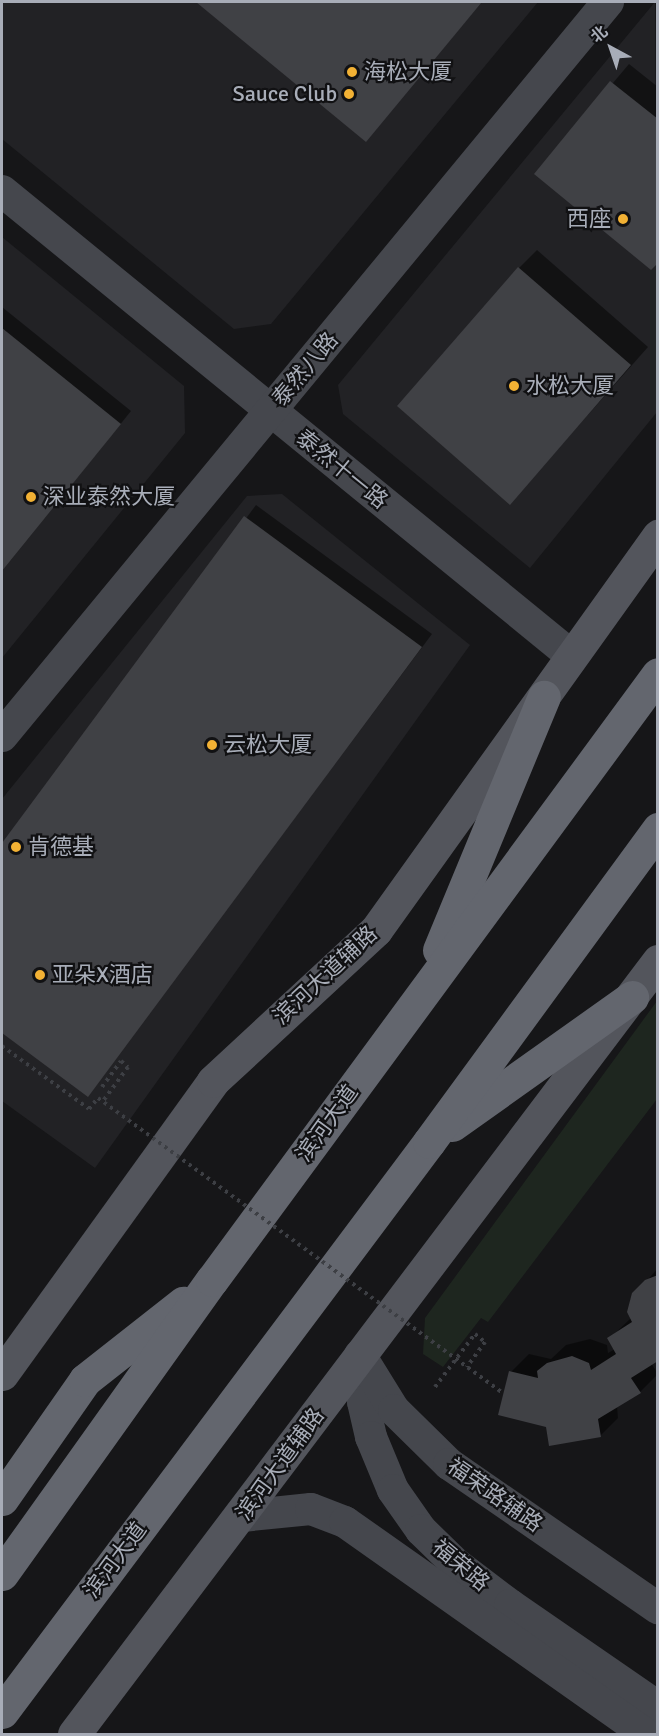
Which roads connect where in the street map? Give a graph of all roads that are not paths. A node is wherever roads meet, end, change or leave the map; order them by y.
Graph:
1 (608, 2) edge
2 (2, 191) edge
3 (270, 411) junction
4 (657, 536) edge
5 (572, 656) junction
6 (657, 674) edge
7 (544, 697) junction
8 (2, 736) edge
9 (657, 829) edge
10 (657, 961) edge
11 (632, 997) junction
12 (420, 998) junction
13 (429, 1142) junction
14 (212, 1280) junction
15 (360, 1355) junction
16 (2, 1374) edge
17 (2, 1499) edge
18 (242, 1516) junction
19 (2, 1574) edge
20 (657, 1608) edge
21 (657, 1707) edge
22 (2, 1712) edge
23 (74, 1734) edge
24 (645, 1734) edge

1 - 3 street, 泰然八路
2 - 3 street, 泰然十一路
3 - 5 street, 泰然十一路
3 - 8 street, 泰然八路
4 - 5 main road, 滨河大道辅路
5 - 7 main road, 滨河大道辅路
6 - 12 highway, 滨河大道
7 - 12 highway
7 - 16 main road, 滨河大道辅路
9 - 13 highway, 滨河大道
10 - 11 main road, 滨河大道辅路
11 - 13 highway
11 - 15 main road, 滨河大道辅路
12 - 14 highway, 滨河大道
13 - 22 highway, 滨河大道
14 - 17 highway
14 - 19 highway, 滨河大道
15 - 18 main road, 滨河大道辅路
15 - 20 street, 福荣路辅路
15 - 21 street, 福荣路
18 - 23 main road, 滨河大道辅路
18 - 24 street, 福荣路

